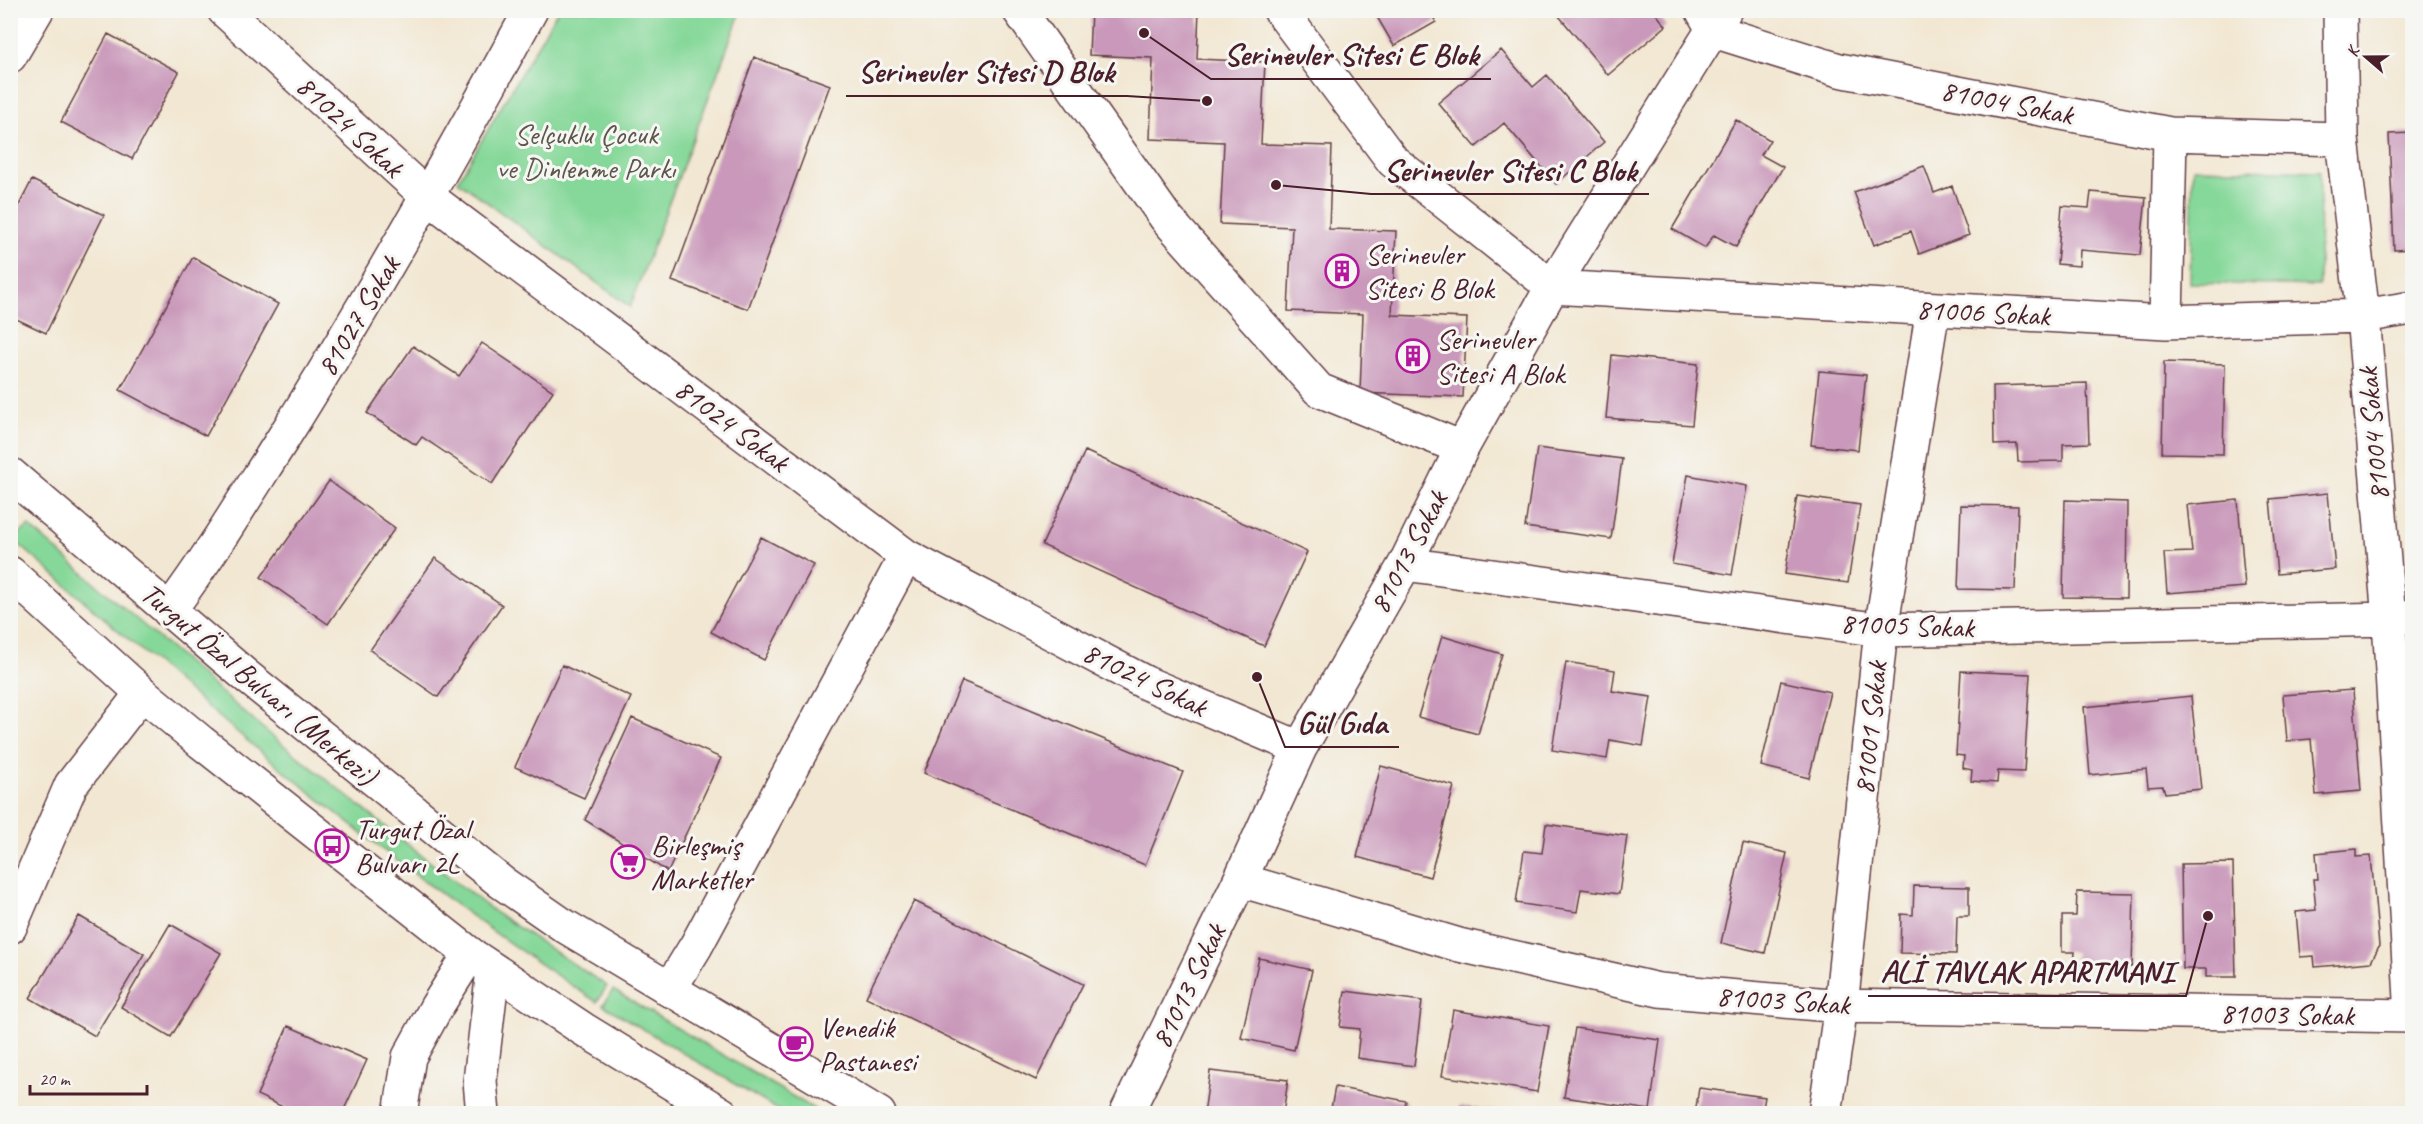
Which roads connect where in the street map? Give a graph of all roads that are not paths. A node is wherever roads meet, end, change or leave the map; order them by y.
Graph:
1 (36, 10) edge
2 (224, 10) edge
3 (531, 10) edge
4 (1019, 10) edge
5 (1280, 10) edge
6 (2340, 10) edge
7 (1714, 17) edge
8 (10, 56) edge
9 (2170, 134) junction
10 (2342, 140) junction
11 (428, 197) junction
12 (1552, 287) junction
13 (2412, 308) edge
14 (1933, 309) junction
15 (2363, 316) junction
16 (2166, 322) junction
17 (1462, 448) junction
18 (10, 474) edge
19 (906, 556) junction
20 (1405, 564) junction
21 (10, 573) edge
22 (169, 611) junction
23 (2401, 617) edge
24 (1881, 630) junction
25 (142, 693) junction
26 (1300, 748) junction
27 (1240, 880) junction
28 (10, 927) edge
29 (481, 962) junction
30 (669, 990) junction
31 (1841, 1006) junction
32 (2412, 1016) edge
33 (400, 1113) edge
34 (483, 1113) edge
35 (722, 1113) edge
36 (879, 1113) edge
37 (1126, 1113) edge
38 (1825, 1113) edge

1 - 8 street
2 - 11 street, 81024 Sokak
3 - 11 street, 81027 Sokak
4 - 17 street
5 - 12 street
6 - 10 street, 81004 Sokak
7 - 9 street, 81004 Sokak
7 - 12 street, 81013 Sokak
9 - 10 street, 81004 Sokak
9 - 16 street
10 - 15 street, 81004 Sokak
11 - 19 street, 81024 Sokak
11 - 22 street, 81027 Sokak
12 - 14 street, 81006 Sokak
12 - 17 street, 81013 Sokak
13 - 15 street, 81006 Sokak
14 - 16 street, 81006 Sokak
14 - 24 street, 81001 Sokak
15 - 16 street, 81006 Sokak
15 - 23 street, 81004 Sokak
17 - 20 street, 81013 Sokak
18 - 22 street, Turgut Özal Bulvarı (Merkezi)
19 - 26 street, 81024 Sokak
19 - 30 street
20 - 24 street, 81005 Sokak
20 - 26 street, 81013 Sokak
21 - 25 street
22 - 30 street, Turgut Özal Bulvarı (Merkezi)
23 - 24 street, 81005 Sokak
23 - 32 street, 81004 Sokak
24 - 31 street, 81001 Sokak
25 - 28 street
25 - 29 street
26 - 27 street, 81013 Sokak
27 - 31 street, 81003 Sokak
27 - 37 street, 81013 Sokak
29 - 33 street
29 - 34 street
29 - 35 street
30 - 36 street, Turgut Özal Bulvarı (Merkezi)
31 - 32 street, 81003 Sokak
31 - 38 street, 81001 Sokak

